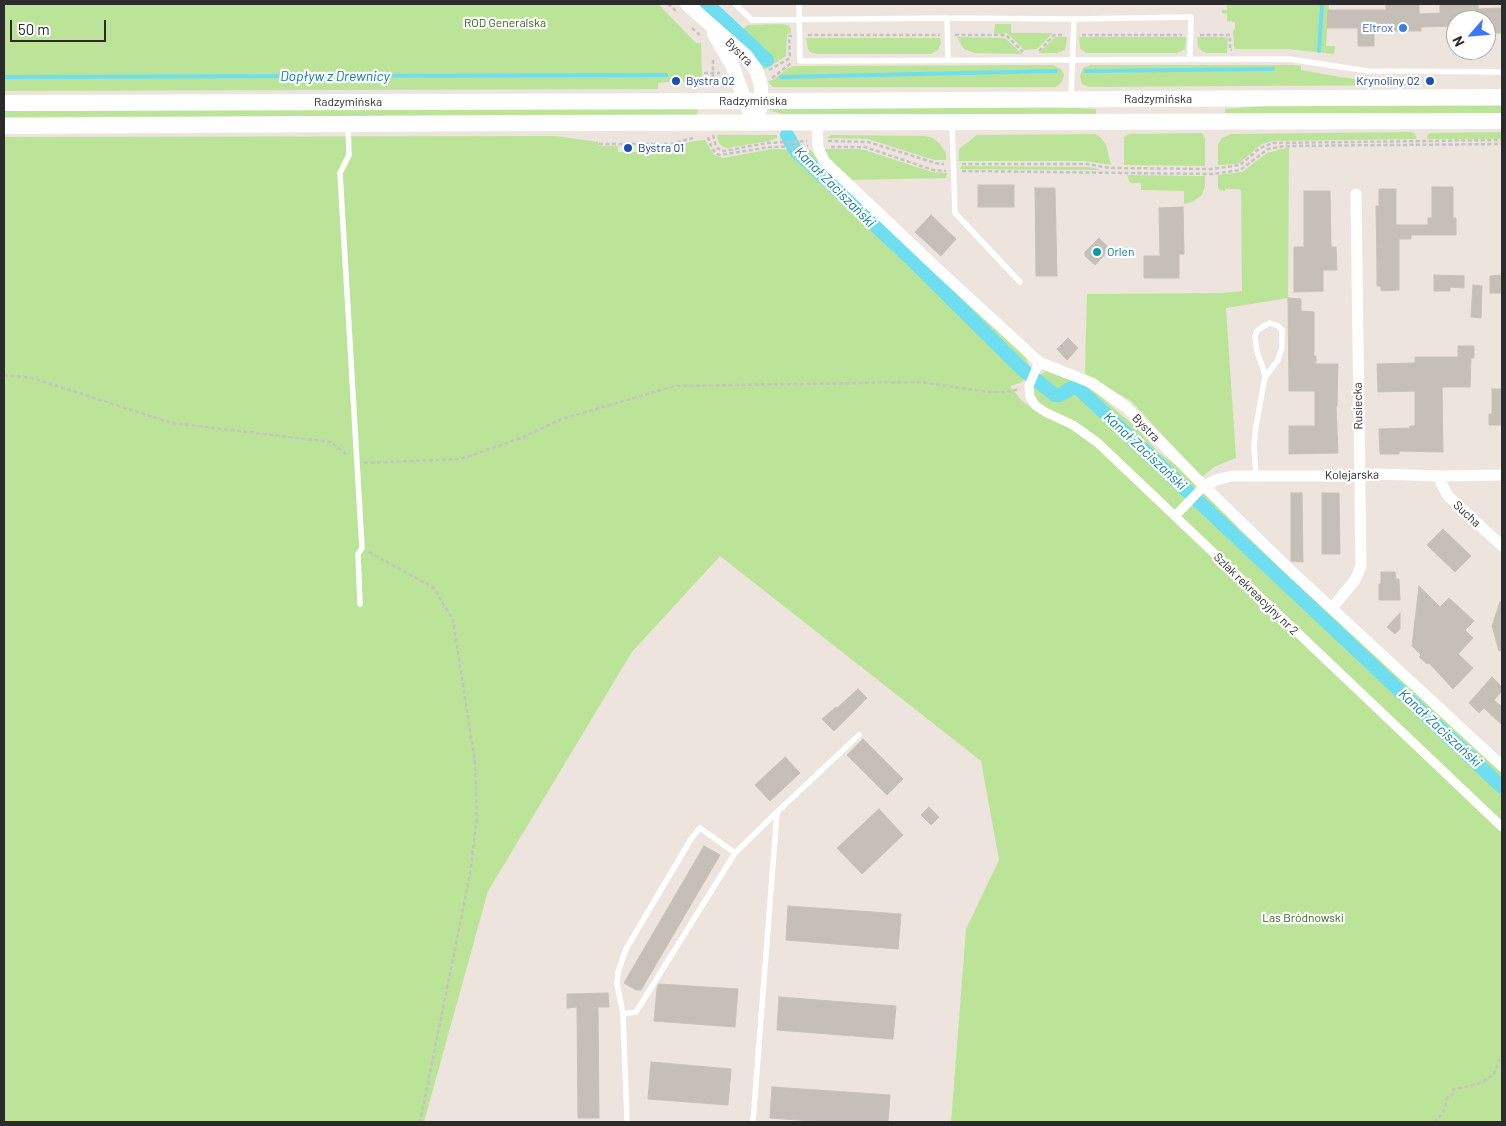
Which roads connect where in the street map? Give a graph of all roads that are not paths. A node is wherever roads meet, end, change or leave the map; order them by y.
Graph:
1 (687, 4) edge
2 (735, 4) edge
3 (798, 4) edge
4 (947, 18) junction
5 (1074, 18) junction
6 (799, 19) junction
7 (707, 22) junction
8 (1190, 59) junction
9 (948, 60) junction
10 (1073, 60) junction
11 (1502, 72) edge
12 (728, 75) junction
13 (713, 97) junction
14 (1502, 97) edge
15 (1071, 99) junction
16 (744, 100) junction
17 (761, 100) junction
18 (4, 103) edge
19 (1502, 121) edge
20 (817, 122) junction
21 (952, 122) junction
22 (753, 123) junction
23 (348, 124) junction
24 (4, 126) edge
25 (1356, 194) dead end
26 (1020, 282) dead end
27 (1039, 362) junction
28 (1265, 377) junction
29 (1359, 475) junction
30 (1502, 475) edge
31 (1256, 476) junction
32 (1441, 476) junction
33 (1201, 489) junction
34 (1175, 516) junction
35 (1502, 546) edge
36 (360, 604) dead end
37 (1332, 608) junction
38 (859, 735) dead end
39 (1502, 766) edge
40 (777, 812) junction
41 (1502, 828) edge
42 (735, 853) junction
43 (623, 1014) junction
44 (627, 1122) edge
45 (753, 1122) edge

1 - 7 street, Bystra
2 - 6 lane
3 - 6 lane
4 - 5 lane
4 - 6 lane
4 - 9 lane
5 - 8 lane
5 - 10 lane
6 - 9 lane
7 - 12 street, Bystra
7 - 17 street, Bystra
8 - 10 lane
8 - 11 lane
9 - 10 lane
10 - 15 lane
12 - 13 street, Bystra
12 - 16 street, Bystra
13 - 16 main road, Radzymińska
13 - 18 main road, Radzymińska
14 - 15 main road, Radzymińska
15 - 17 main road, Radzymińska
16 - 17 main road, Radzymińska
16 - 22 street, Bystra
17 - 22 street, Bystra
19 - 21 main road, Radzymińska
20 - 21 main road, Radzymińska
20 - 22 main road, Radzymińska
20 - 27 street, Bystra
21 - 26 lane
22 - 23 main road, Radzymińska
23 - 24 main road, Radzymińska
23 - 36 lane
25 - 29 street, Rusiecka
27 - 33 street, Bystra
27 - 34 street, Szlak rekreacyjny nr 2
28 - 28 lane
28 - 31 lane
29 - 31 street, Kolejarska
29 - 32 street, Kolejarska
29 - 37 street, Rusiecka
30 - 32 street, Kolejarska
31 - 33 street, Kolejarska
32 - 35 street, Sucha
33 - 34 street
33 - 37 street, Bystra
34 - 41 street, Szlak rekreacyjny nr 2
37 - 39 street, Bystra
38 - 40 lane
40 - 42 lane
40 - 45 lane
42 - 43 lane
42 - 43 lane
43 - 44 lane

